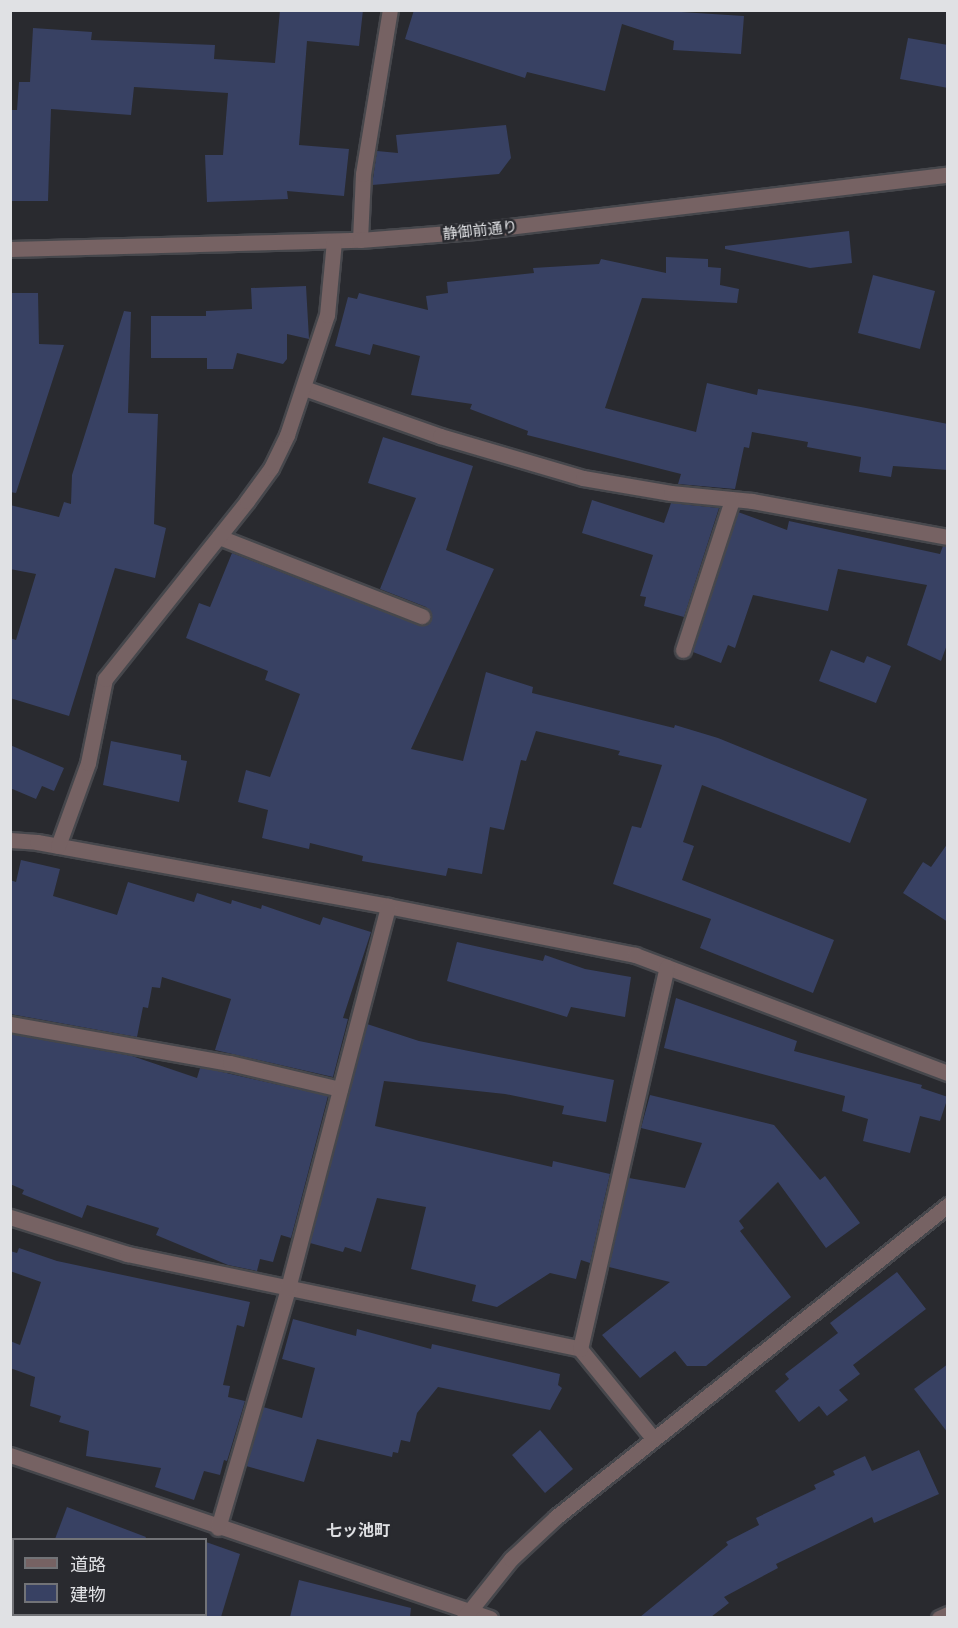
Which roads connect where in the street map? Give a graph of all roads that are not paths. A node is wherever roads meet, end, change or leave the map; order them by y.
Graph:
1 (390, 10) edge
2 (948, 175) edge
3 (360, 240) junction
4 (334, 241) junction
5 (10, 249) edge
6 (304, 388) junction
7 (732, 500) junction
8 (219, 537) junction
9 (948, 537) edge
10 (422, 616) dead end
11 (683, 650) dead end
12 (10, 840) edge
13 (58, 846) junction
14 (388, 906) junction
15 (667, 967) junction
16 (10, 1024) edge
17 (948, 1073) edge
18 (339, 1089) junction
19 (948, 1205) edge
20 (10, 1217) edge
21 (288, 1288) junction
22 (580, 1350) junction
23 (652, 1437) junction
24 (10, 1455) edge
25 (218, 1528) junction
26 (466, 1614) edge
27 (948, 1614) edge
28 (490, 1617) edge
29 (939, 1617) edge

1 - 3 street
2 - 3 street, 静御前通り
3 - 4 street, 静御前通り
4 - 5 street, 静御前通り
4 - 6 street
6 - 7 street
6 - 8 street
7 - 9 street
7 - 11 street
8 - 10 street
8 - 13 street
12 - 13 street
13 - 14 street
14 - 15 street
14 - 18 street
15 - 17 street
15 - 22 street
16 - 18 street
18 - 21 street
19 - 23 street
20 - 21 street
21 - 22 street
21 - 25 street
22 - 23 street
23 - 26 street
24 - 25 street
25 - 26 street
26 - 28 street
27 - 29 street

